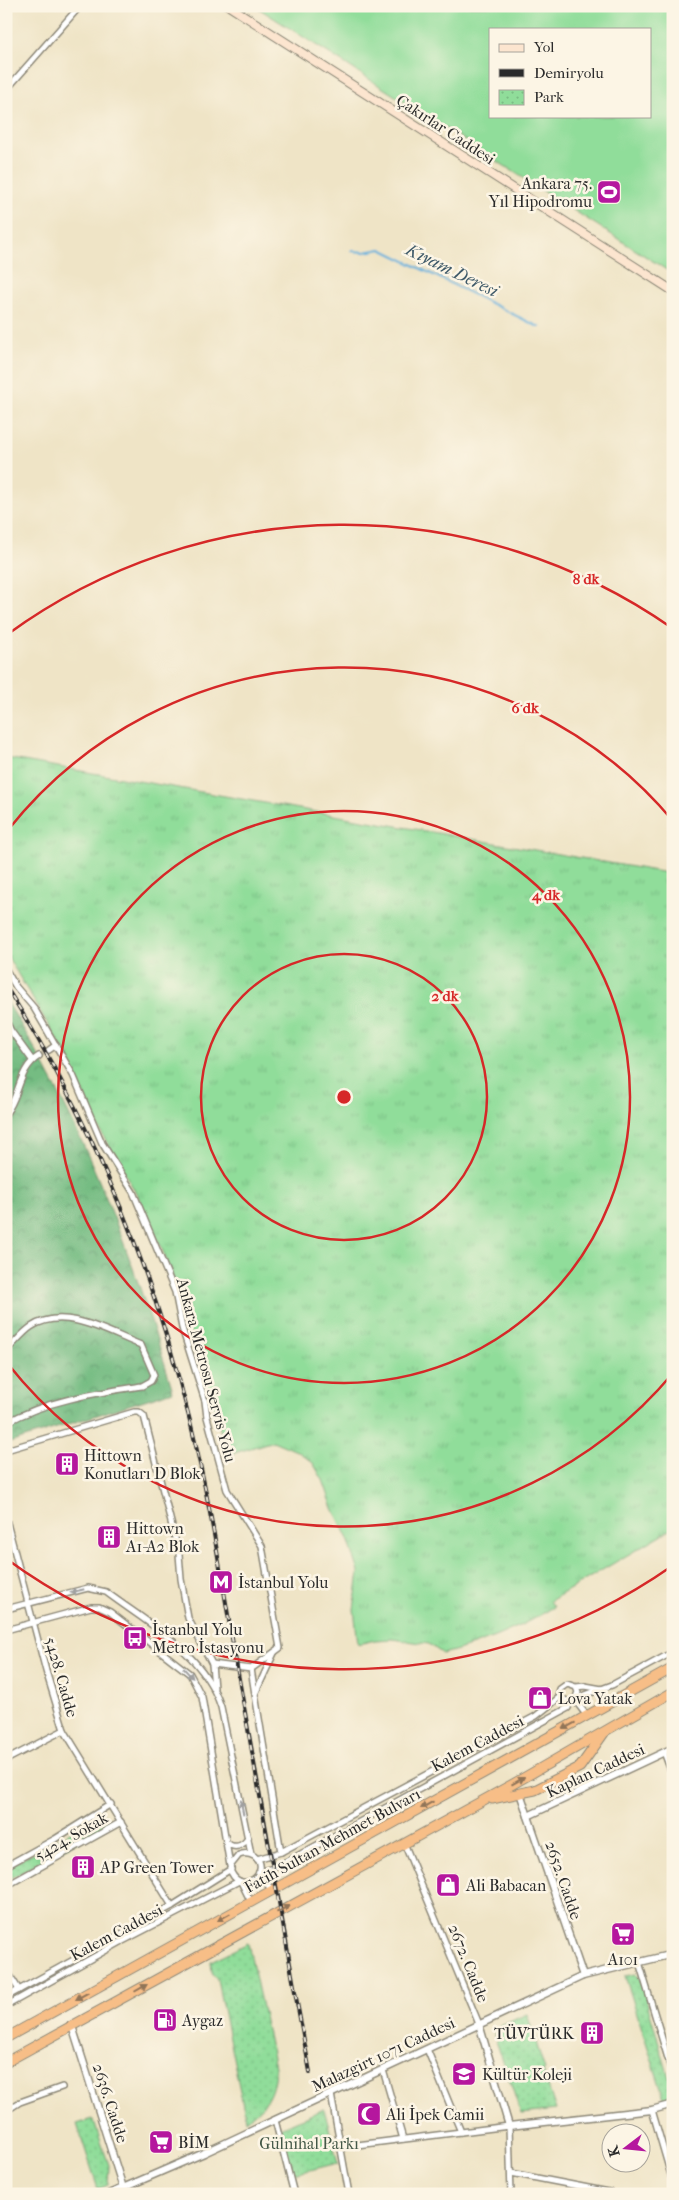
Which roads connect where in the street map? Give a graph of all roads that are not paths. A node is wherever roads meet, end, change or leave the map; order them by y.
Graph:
1 (80, 6) edge
2 (229, 6) edge
3 (6, 90) edge
4 (673, 291) edge
5 (6, 970) edge
6 (6, 1021) edge
7 (56, 1045) junction
8 (49, 1050) tunnel mouth
9 (39, 1056) tunnel mouth
10 (32, 1060) junction
11 (6, 1113) edge
12 (6, 1351) edge
13 (6, 1423) edge
14 (6, 1450) edge
15 (6, 1519) edge
16 (28, 1603) junction
17 (6, 1609) edge
18 (33, 1623) junction
19 (6, 1630) edge
20 (673, 1652) edge
21 (275, 1653) junction
22 (212, 1664) junction
23 (673, 1668) edge
24 (251, 1669) junction
25 (576, 1687) junction
26 (214, 1688) junction
27 (602, 1689) junction
28 (673, 1692) edge
29 (255, 1694) junction
30 (560, 1697) junction
31 (574, 1700) junction
32 (587, 1716) junction
33 (64, 1730) junction
34 (606, 1731) junction
35 (673, 1748) edge
36 (664, 1752) junction
37 (6, 1760) edge
38 (673, 1776) edge
39 (520, 1793) junction
40 (482, 1801) junction
41 (111, 1804) junction
42 (528, 1816) junction
43 (121, 1822) junction
44 (248, 1838) junction
45 (226, 1842) junction
46 (404, 1842) junction
47 (281, 1852) junction
48 (251, 1854) junction
49 (257, 1858) junction
50 (6, 1866) edge
51 (231, 1867) junction
52 (260, 1872) junction
53 (240, 1882) junction
54 (6, 1886) edge
55 (272, 1891) junction
56 (251, 1902) junction
57 (172, 1906) junction
58 (673, 1954) edge
59 (639, 1962) junction
60 (6, 1969) edge
61 (583, 1976) junction
62 (19, 1990) junction
63 (6, 1997) edge
64 (6, 2006) edge
65 (479, 2024) junction
66 (72, 2026) junction
67 (6, 2038) edge
68 (427, 2049) junction
69 (6, 2062) edge
70 (383, 2070) junction
71 (673, 2075) edge
72 (62, 2087) dead end
73 (331, 2094) junction
74 (673, 2104) edge
75 (652, 2110) junction
76 (6, 2111) edge
77 (275, 2120) junction
78 (510, 2126) junction
79 (460, 2132) junction
80 (403, 2140) junction
81 (341, 2148) junction
82 (511, 2173) junction
83 (673, 2182) edge
84 (123, 2188) junction
85 (608, 2192) dead end
86 (109, 2194) edge
87 (294, 2194) edge
88 (349, 2194) edge
89 (511, 2194) edge

1 - 3 street
2 - 4 main road, Çakırlar Caddesi
5 - 7 street, Ankara Metrosu Servis Yolu
6 - 10 street
7 - 8 street
7 - 21 street, Ankara Metrosu Servis Yolu
9 - 10 street
10 - 11 street
12 - 13 street
14 - 22 street
15 - 16 street, 5428. Cadde
16 - 17 street
16 - 18 street, 5428. Cadde
26 -> 16 street
18 - 19 street
18 - 33 street, 5428. Cadde
18 -> 45 street
20 - 27 street, Kalem Caddesi
21 - 24 street
21 - 29 street
22 - 24 street
22 - 26 street
23 - 32 highway, Fatih Sultan Mehmet Bulvarı
24 - 29 street
25 - 27 street
25 - 30 street
25 - 31 street
44 -> 26 street
27 - 31 street, Kalem Caddesi
28 - 34 highway
29 - 47 street
30 - 31 street
30 - 47 street, Kalem Caddesi
31 - 32 street
31 - 52 street, Kalem Caddesi
32 -> 55 highway, Fatih Sultan Mehmet Bulvarı
33 - 37 street
33 - 41 street, 5428. Cadde
34 - 39 highway
40 -> 34 highway
35 - 36 street, Kaplan Caddesi
36 - 38 street
36 - 42 street, Kaplan Caddesi
39 - 40 highway
39 - 42 street, 2652. Cadde
40 - 46 highway
41 - 43 street, 5428. Cadde
41 - 50 street
42 - 61 street, 2652. Cadde
43 - 54 street, 5424. Sokak
43 - 57 street, 5428. Cadde
44 - 45 street
44 - 48 street
45 - 51 street
46 - 65 street, 2672. Cadde
66 -> 46 highway
47 - 49 street, Kalem Caddesi
48 - 49 street
48 - 51 street
49 - 52 street
51 - 53 street
51 - 57 street, Kalem Caddesi
52 - 53 street
52 - 55 street
53 - 56 street
53 - 64 street, Kalem Caddesi
55 - 56 highway, Fatih Sultan Mehmet Bulvarı
56 -> 67 highway, Fatih Sultan Mehmet Bulvarı
57 - 62 street, Kalem Caddesi
58 - 59 street, Malazgirt 1071 Caddesi
59 - 61 street, Malazgirt 1071 Caddesi
59 - 71 street
60 - 62 street
61 - 65 street, Malazgirt 1071 Caddesi
62 - 63 street, Kalem Caddesi
65 - 68 street, Malazgirt 1071 Caddesi
65 - 78 street, 2672. Cadde
66 - 69 highway
66 - 84 street, 2636. Cadde
68 - 70 street, Malazgirt 1071 Caddesi
68 - 79 street
70 - 73 street, Malazgirt 1071 Caddesi
70 - 80 street
72 - 76 street
73 - 77 street, Malazgirt 1071 Caddesi
73 - 81 street
74 - 75 street
75 - 78 street
75 - 83 street
77 - 84 street, Malazgirt 1071 Caddesi
77 - 87 street
78 - 79 street
78 - 82 street
79 - 80 street
80 - 81 street
81 - 88 street
82 - 85 street
82 - 89 street
84 - 86 street, Malazgirt 1071 Caddesi

